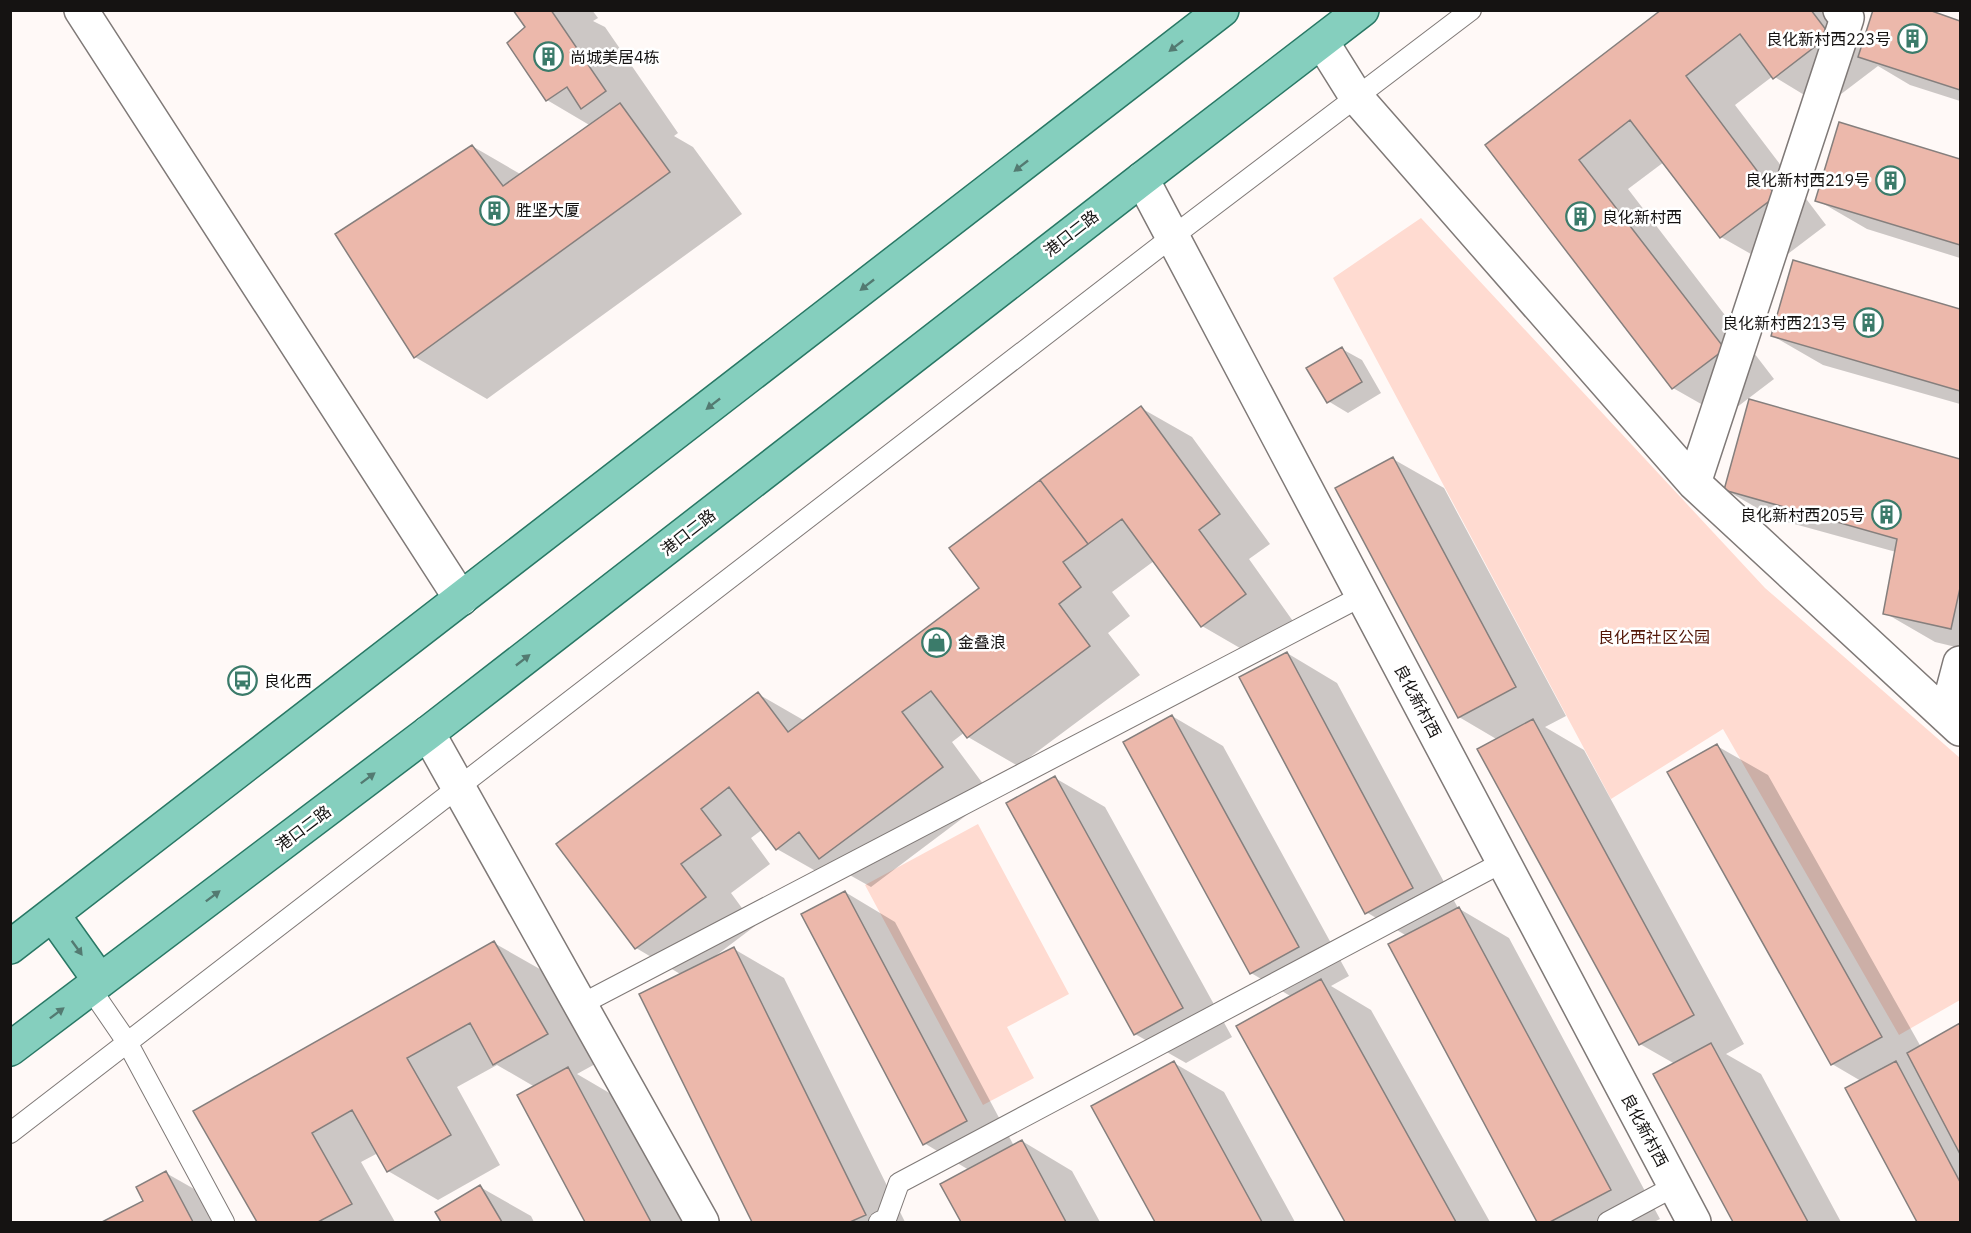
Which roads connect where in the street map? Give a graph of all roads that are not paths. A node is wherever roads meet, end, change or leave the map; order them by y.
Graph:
1 (81, 10) edge
2 (1222, 10) edge
3 (1362, 10) edge
4 (1471, 10) edge
5 (1840, 10) edge
6 (1322, 42) junction
7 (1357, 98) junction
8 (1142, 179) junction
9 (1172, 237) junction
10 (1694, 483) junction
11 (1362, 596) junction
12 (461, 599) junction
13 (1960, 663) edge
14 (1953, 722) edge
15 (428, 733) junction
16 (458, 788) junction
17 (1503, 862) junction
18 (53, 915) junction
19 (10, 947) edge
20 (95, 984) junction
21 (580, 1005) junction
22 (128, 1042) junction
23 (10, 1049) edge
24 (10, 1133) edge
25 (1675, 1186) junction
26 (224, 1222) edge
27 (702, 1222) edge
28 (879, 1222) edge
29 (1608, 1222) edge
30 (1694, 1222) edge

1 - 12 street
2 -> 12 main road
3 - 6 main road, 港口二路
4 - 7 lane
5 - 10 street
6 - 7 street
6 - 8 main road, 港口二路
7 - 9 lane
7 - 10 street
8 - 9 street, 良化新村西
15 -> 8 main road, 港口二路
9 - 11 street, 良化新村西
9 - 16 lane
10 - 14 street
11 - 17 street, 良化新村西
11 - 21 lane
12 - 18 main road
13 - 14 street
15 - 16 street
20 -> 15 main road, 港口二路
16 - 21 street
16 - 22 lane
17 - 25 street, 良化新村西
17 - 28 lane
18 - 19 main road
18 -> 20 main road
20 - 22 lane
23 -> 20 main road, 港口二路
21 - 27 street
22 - 24 lane
22 - 26 lane
25 - 29 lane
25 - 30 street, 良化新村西

